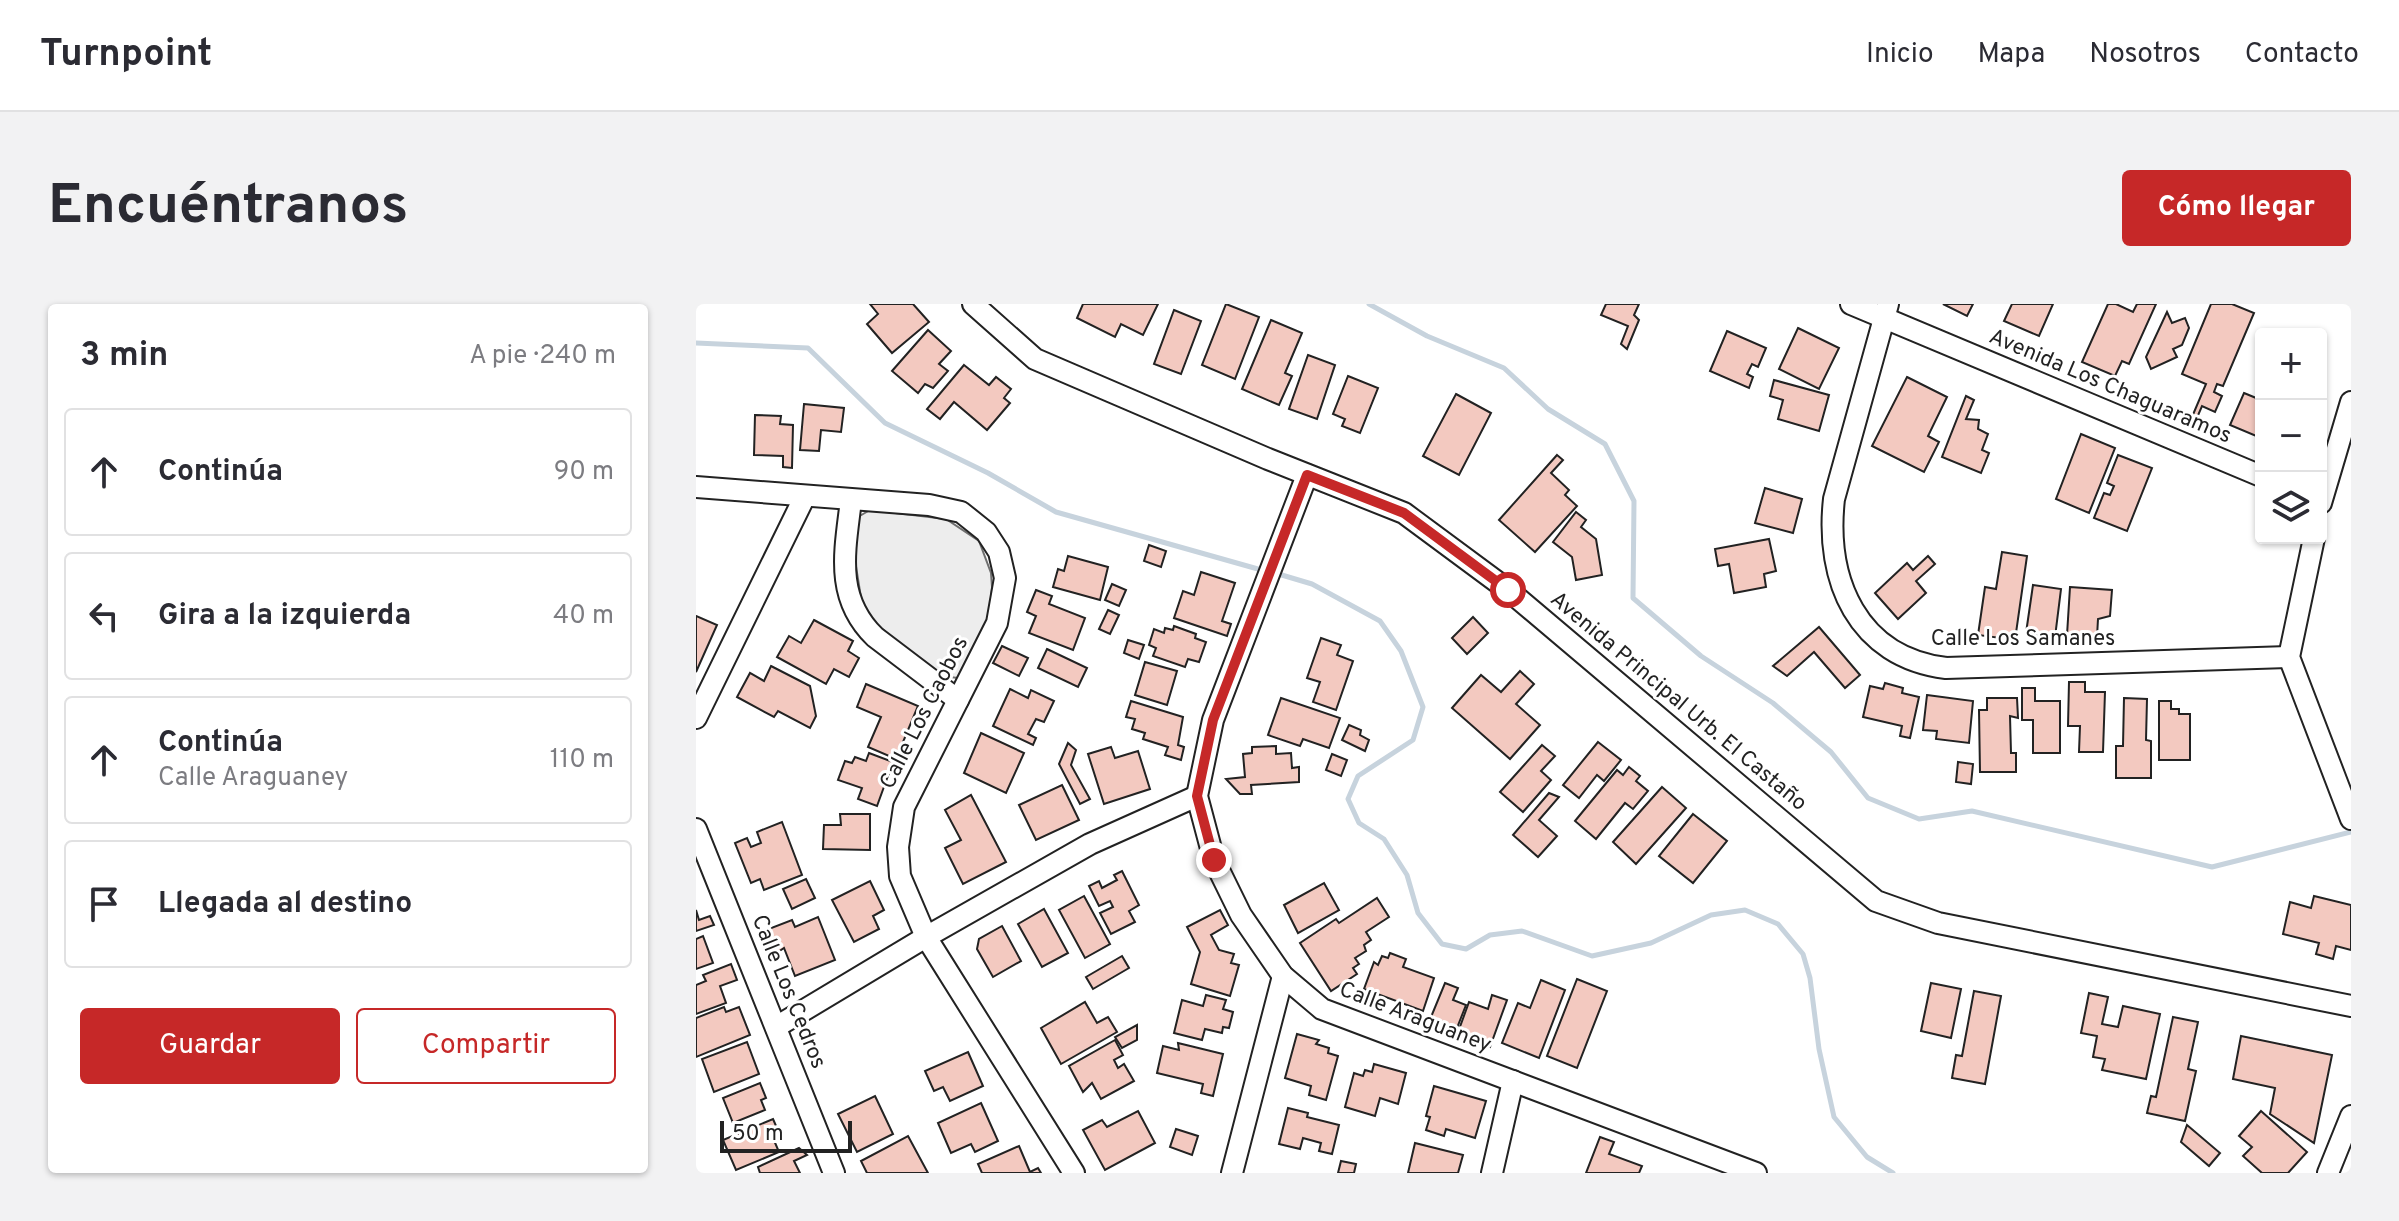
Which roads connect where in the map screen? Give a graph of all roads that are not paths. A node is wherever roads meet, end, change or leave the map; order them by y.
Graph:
1 (973, 304) edge
2 (1851, 304) edge
3 (1886, 311) edge
4 (2351, 402) edge
5 (2255, 473) edge
6 (1307, 475) junction
7 (2327, 482) edge
8 (696, 487) edge
9 (805, 496) junction
10 (851, 500) junction
11 (2313, 544) edge
12 (2289, 657) junction
13 (958, 700) junction
14 (696, 718) edge
15 (1197, 796) junction
16 (2351, 819) edge
17 (696, 829) edge
18 (926, 937) junction
19 (1283, 976) junction
20 (2351, 1006) edge
21 (776, 1027) junction
22 (1513, 1081) junction
23 (2351, 1116) edge
24 (834, 1173) edge
25 (1074, 1173) edge
26 (1232, 1173) edge
27 (1492, 1173) edge
28 (1756, 1173) edge
29 (2328, 1173) edge

1 - 6 street, Avenida Principal Urb. El Castaño
2 - 3 street, Avenida Los Chaguaramos
3 - 5 street, Avenida Los Chaguaramos
3 - 12 street, Calle Los Samanes
4 - 7 street
6 - 15 street, Calle Araguaney
6 - 20 street, Avenida Principal Urb. El Castaño
8 - 9 street, Calle Los Caobos
9 - 10 street, Calle Los Caobos
9 - 14 street
10 - 13 street
10 - 13 street, Calle Los Caobos
11 - 12 street
12 - 16 street
13 - 18 street, Calle Los Caobos
15 - 18 street
15 - 19 street, Calle Araguaney
17 - 21 street, Calle Los Cedros
18 - 21 street
18 - 25 street, Calle Los Caobos
19 - 22 street, Calle Araguaney
19 - 26 street
21 - 24 street, Calle Los Cedros
22 - 27 street
22 - 28 street, Calle Araguaney
23 - 29 street

